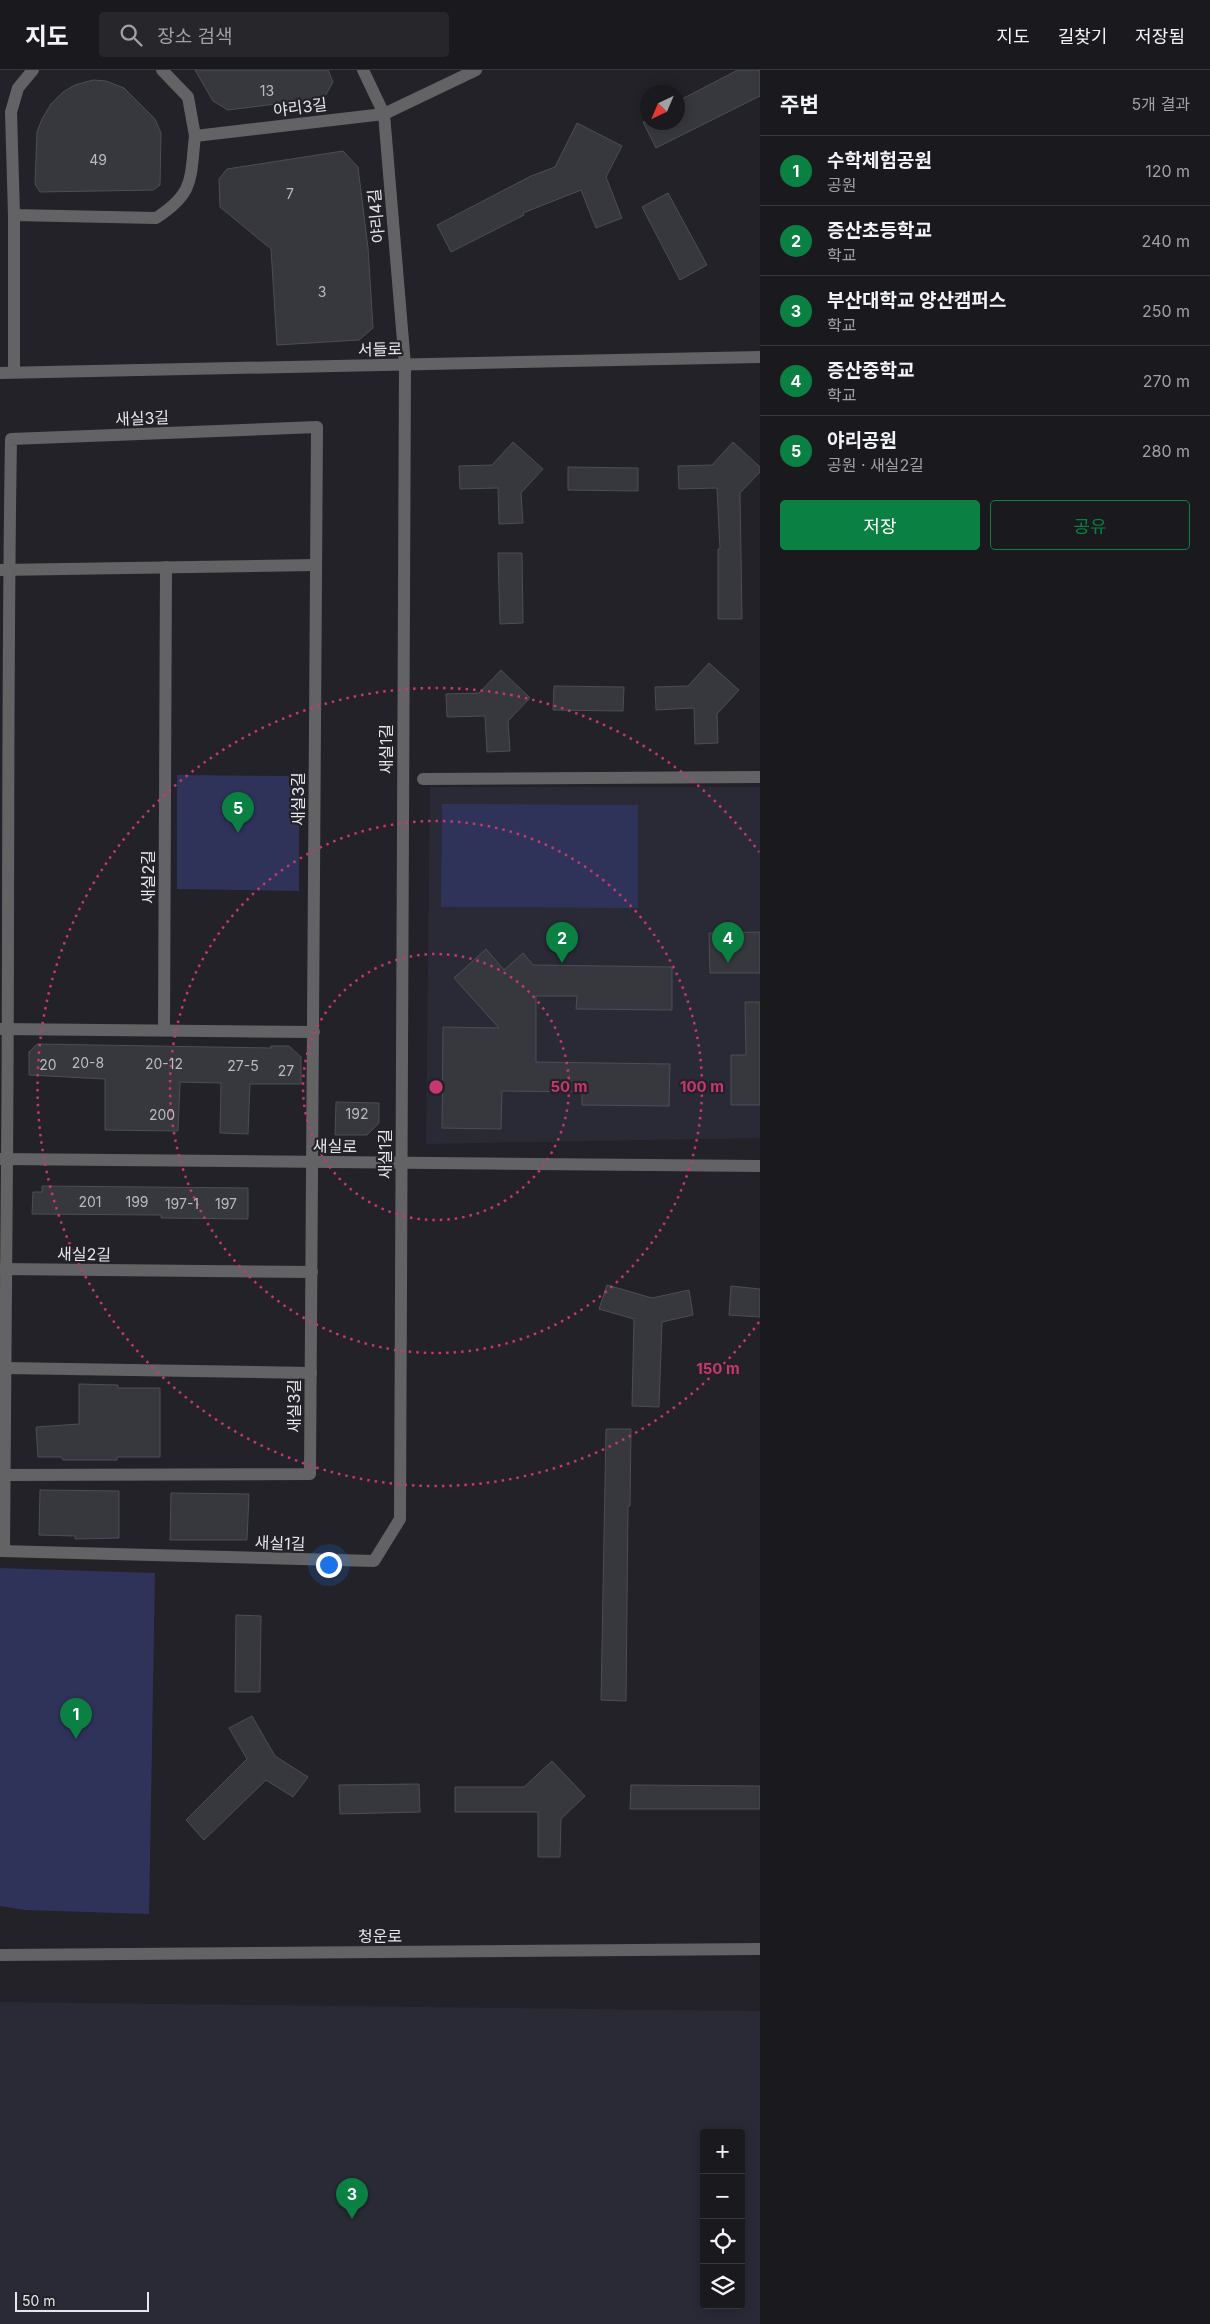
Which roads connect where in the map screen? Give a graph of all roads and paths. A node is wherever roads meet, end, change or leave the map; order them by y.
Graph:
1 (33, 70) edge
2 (162, 70) edge
3 (363, 70) edge
4 (476, 70) edge
5 (384, 114) junction
6 (195, 136) junction
7 (14, 215) junction
8 (760, 357) edge
9 (405, 365) junction
10 (14, 372) junction
11 (0, 373) edge
12 (316, 565) junction
13 (166, 567) junction
14 (4, 570) edge
15 (760, 777) edge
16 (423, 779) dead end
17 (4, 1029) edge
18 (164, 1030) junction
19 (314, 1032) junction
20 (4, 1160) edge
21 (314, 1161) junction
22 (402, 1163) junction
23 (760, 1166) edge
24 (3, 1269) edge
25 (312, 1272) junction
26 (5, 1368) junction
27 (311, 1373) junction
28 (4, 1474) junction
29 (2, 1551) edge
30 (760, 1949) edge
31 (0, 1955) edge

1 - 7 street
2 - 6 street
3 - 5 street, 야리4길
4 - 5 street, 야리3길
5 - 6 street, 야리3길
5 - 9 street, 야리4길
6 - 7 street
7 - 10 street
8 - 9 street, 서들로
9 - 10 street, 서들로
9 - 22 street, 새실1길
10 - 11 street, 서들로
12 - 13 street
12 - 14 street, 새실3길
12 - 19 street, 새실3길
13 - 14 street
13 - 18 street, 새실2길
14 - 17 street
15 - 16 street
17 - 18 street
17 - 20 street
18 - 19 street
19 - 21 street, 새실3길
20 - 21 street, 새실로
20 - 24 street
21 - 22 street, 새실로
21 - 25 street, 새실3길
22 - 23 street, 새실로
22 - 29 street, 새실1길
24 - 25 street, 새실2길
24 - 26 street
25 - 27 street, 새실3길
26 - 27 street
26 - 28 street
27 - 28 street, 새실3길
28 - 29 street
30 - 31 street, 청운로

